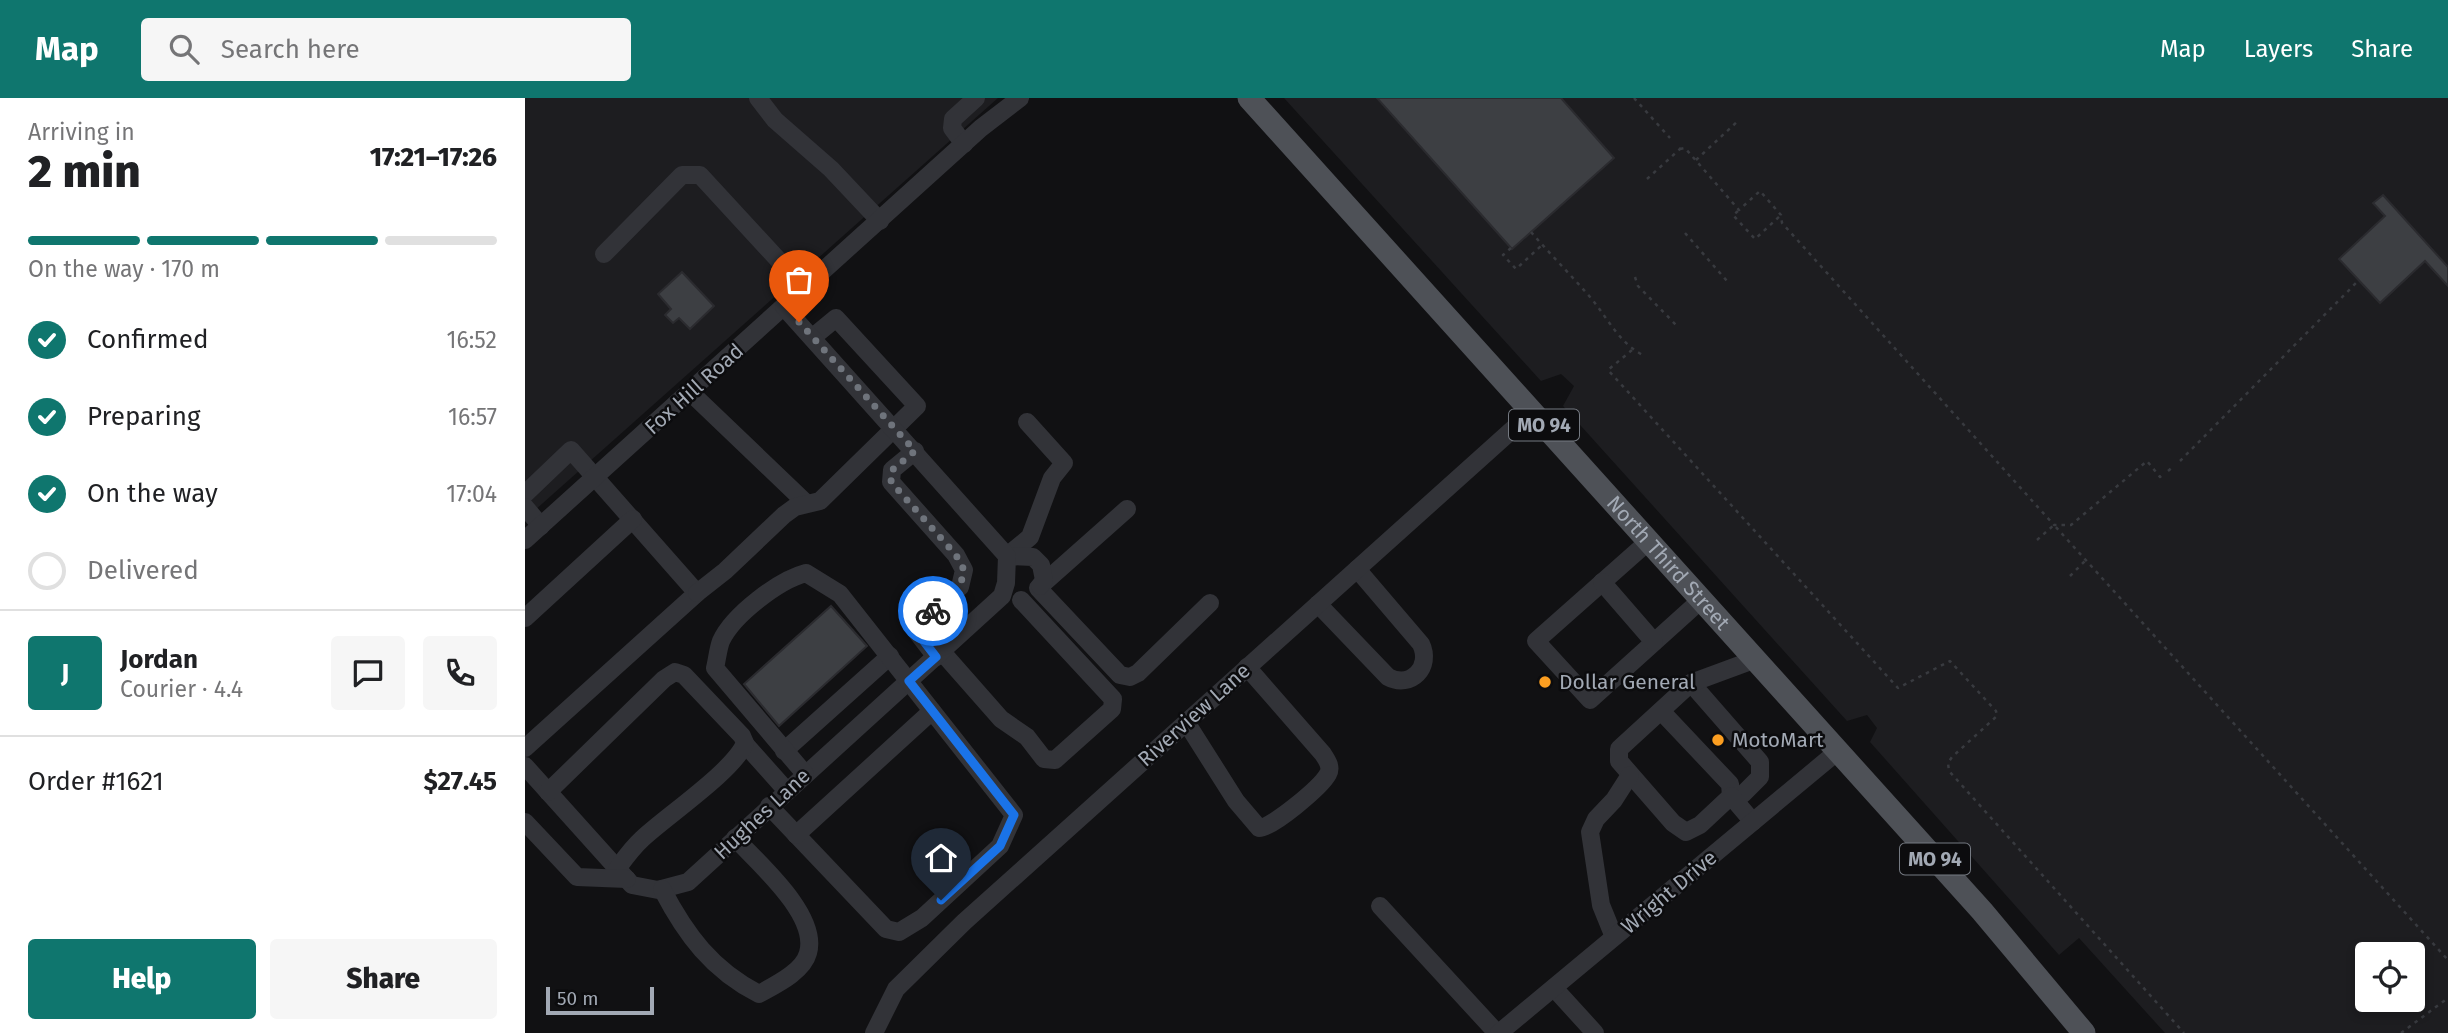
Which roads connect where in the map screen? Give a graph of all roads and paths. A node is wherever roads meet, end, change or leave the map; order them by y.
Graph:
1 (758, 98) edge
2 (1020, 98) edge
3 (1249, 98) edge
4 (1633, 98) edge
5 (974, 100) edge
6 (1739, 120) dead end
7 (1670, 138) dead end
8 (964, 144) junction
9 (1696, 160) junction
10 (1647, 179) dead end
11 (1739, 210) junction
12 (1781, 215) junction
13 (880, 221) junction
14 (1531, 232) dead end
15 (1685, 233) dead end
16 (1542, 245) junction
17 (1511, 248) dead end
18 (604, 254) dead end
19 (1635, 277) dead end
20 (2359, 280) dead end
21 (1727, 281) dead end
22 (805, 289) junction
23 (785, 307) junction
24 (1678, 327) dead end
25 (813, 337) junction
26 (1632, 350) junction
27 (1646, 356) dead end
28 (690, 392) junction
29 (1532, 412) junction
30 (1027, 422) dead end
31 (894, 428) junction
32 (915, 451) junction
33 (2180, 461) dead end
34 (2174, 466) dead end
35 (2168, 471) dead end
36 (2164, 474) dead end
37 (595, 477) junction
38 (525, 495) edge
39 (806, 503) junction
40 (525, 507) edge
41 (1127, 509) dead end
42 (633, 519) junction
43 (2054, 525) junction
44 (541, 526) junction
45 (525, 540) edge
46 (1650, 540) junction
47 (2037, 540) dead end
48 (1007, 556) junction
49 (2087, 560) junction
50 (1357, 569) junction
51 (2070, 576) dead end
52 (1602, 582) junction
53 (1038, 587) junction
54 (697, 593) junction
55 (1702, 599) junction
56 (997, 600) junction
57 (1021, 600) junction
58 (1210, 603) dead end
59 (1318, 604) junction
60 (525, 618) edge
61 (1654, 642) junction
62 (939, 654) junction
63 (890, 656) junction
64 (1756, 659) junction
65 (1247, 667) junction
66 (909, 681) junction
67 (1691, 683) junction
68 (932, 711) junction
69 (1661, 711) junction
70 (1186, 722) junction
71 (745, 744) junction
72 (525, 748) edge
73 (784, 751) junction
74 (1838, 751) junction
75 (525, 766) edge
76 (805, 774) junction
77 (1630, 775) junction
78 (786, 790) junction
79 (548, 792) junction
80 (1731, 796) junction
81 (769, 806) junction
82 (525, 822) edge
83 (1753, 822) junction
84 (796, 835) junction
85 (735, 838) junction
86 (622, 874) junction
87 (662, 889) junction
88 (1380, 906) dead end
89 (1614, 937) junction
90 (2448, 960) edge
91 (1554, 988) junction
92 (2448, 998) edge
93 (874, 1033) edge
94 (1498, 1033) edge
95 (1595, 1033) edge
96 (2084, 1033) edge
97 (2184, 1033) edge
98 (2401, 1033) edge

1 - 13 street
2 - 8 street, Fox Hill Road
3 - 29 main road, North Third Street / MO 94
4 - 7 path
5 - 8 street
6 - 9 path
8 - 13 street, Fox Hill Road
9 - 10 path
9 - 11 path
11 - 12 path
11 - 12 path
12 - 43 path
13 - 22 street, Fox Hill Road
14 - 16 path
15 - 21 path
16 - 17 path
16 - 26 path
18 - 22 street
19 - 24 path
20 - 33 path
22 - 23 street, Fox Hill Road
23 - 25 street
23 - 28 street, Fox Hill Road
25 - 31 street
25 - 31 street
26 - 27 path
26 - 97 path
28 - 37 street, Fox Hill Road
28 - 39 street
29 - 46 main road, North Third Street / MO 94
29 - 50 street, Riverview Lane
30 - 48 street
31 - 32 street
31 - 39 street
32 - 48 street
32 - 62 street
34 - 35 path
36 - 43 path
37 - 38 street
37 - 42 street
37 - 44 street, Fox Hill Road
39 - 54 street
40 - 44 street
41 - 53 street
42 - 54 street
42 - 60 street
43 - 47 path
43 - 49 path
44 - 45 street, Fox Hill Road
46 - 52 street
46 - 55 main road, North Third Street / MO 94
48 - 53 street
48 - 56 street
49 - 51 path
49 - 90 path
50 - 59 street, Riverview Lane
50 - 59 street
52 - 61 street
52 - 61 street
53 - 57 street
53 - 58 street
54 - 72 street
55 - 61 street
55 - 64 main road, North Third Street / MO 94
56 - 57 street
56 - 62 street, Hughes Lane
57 - 62 street
59 - 65 street, Riverview Lane
62 - 66 street, Hughes Lane
63 - 66 street
63 - 73 street
63 - 73 street
64 - 67 street
64 - 74 main road, North Third Street / MO 94
65 - 70 street, Riverview Lane
65 - 70 street
66 - 68 street
66 - 76 street, Hughes Lane
67 - 69 street
67 - 80 street
68 - 84 street
68 - 84 street
69 - 77 street
69 - 80 street
70 - 93 street, Riverview Lane
71 - 78 street
71 - 79 street
71 - 86 street
73 - 76 street
74 - 83 street, Wright Drive
74 - 96 main road, North Third Street / MO 94
75 - 79 street
76 - 78 street, Hughes Lane
77 - 80 street
77 - 89 street
78 - 81 street, Hughes Lane
79 - 86 street
80 - 83 street
81 - 84 street
81 - 85 street, Hughes Lane
82 - 86 street
83 - 89 street, Wright Drive
85 - 87 street, Hughes Lane
85 - 87 street
86 - 87 street
88 - 94 street
89 - 91 street, Wright Drive
91 - 94 street, Wright Drive
91 - 95 street
92 - 98 path

